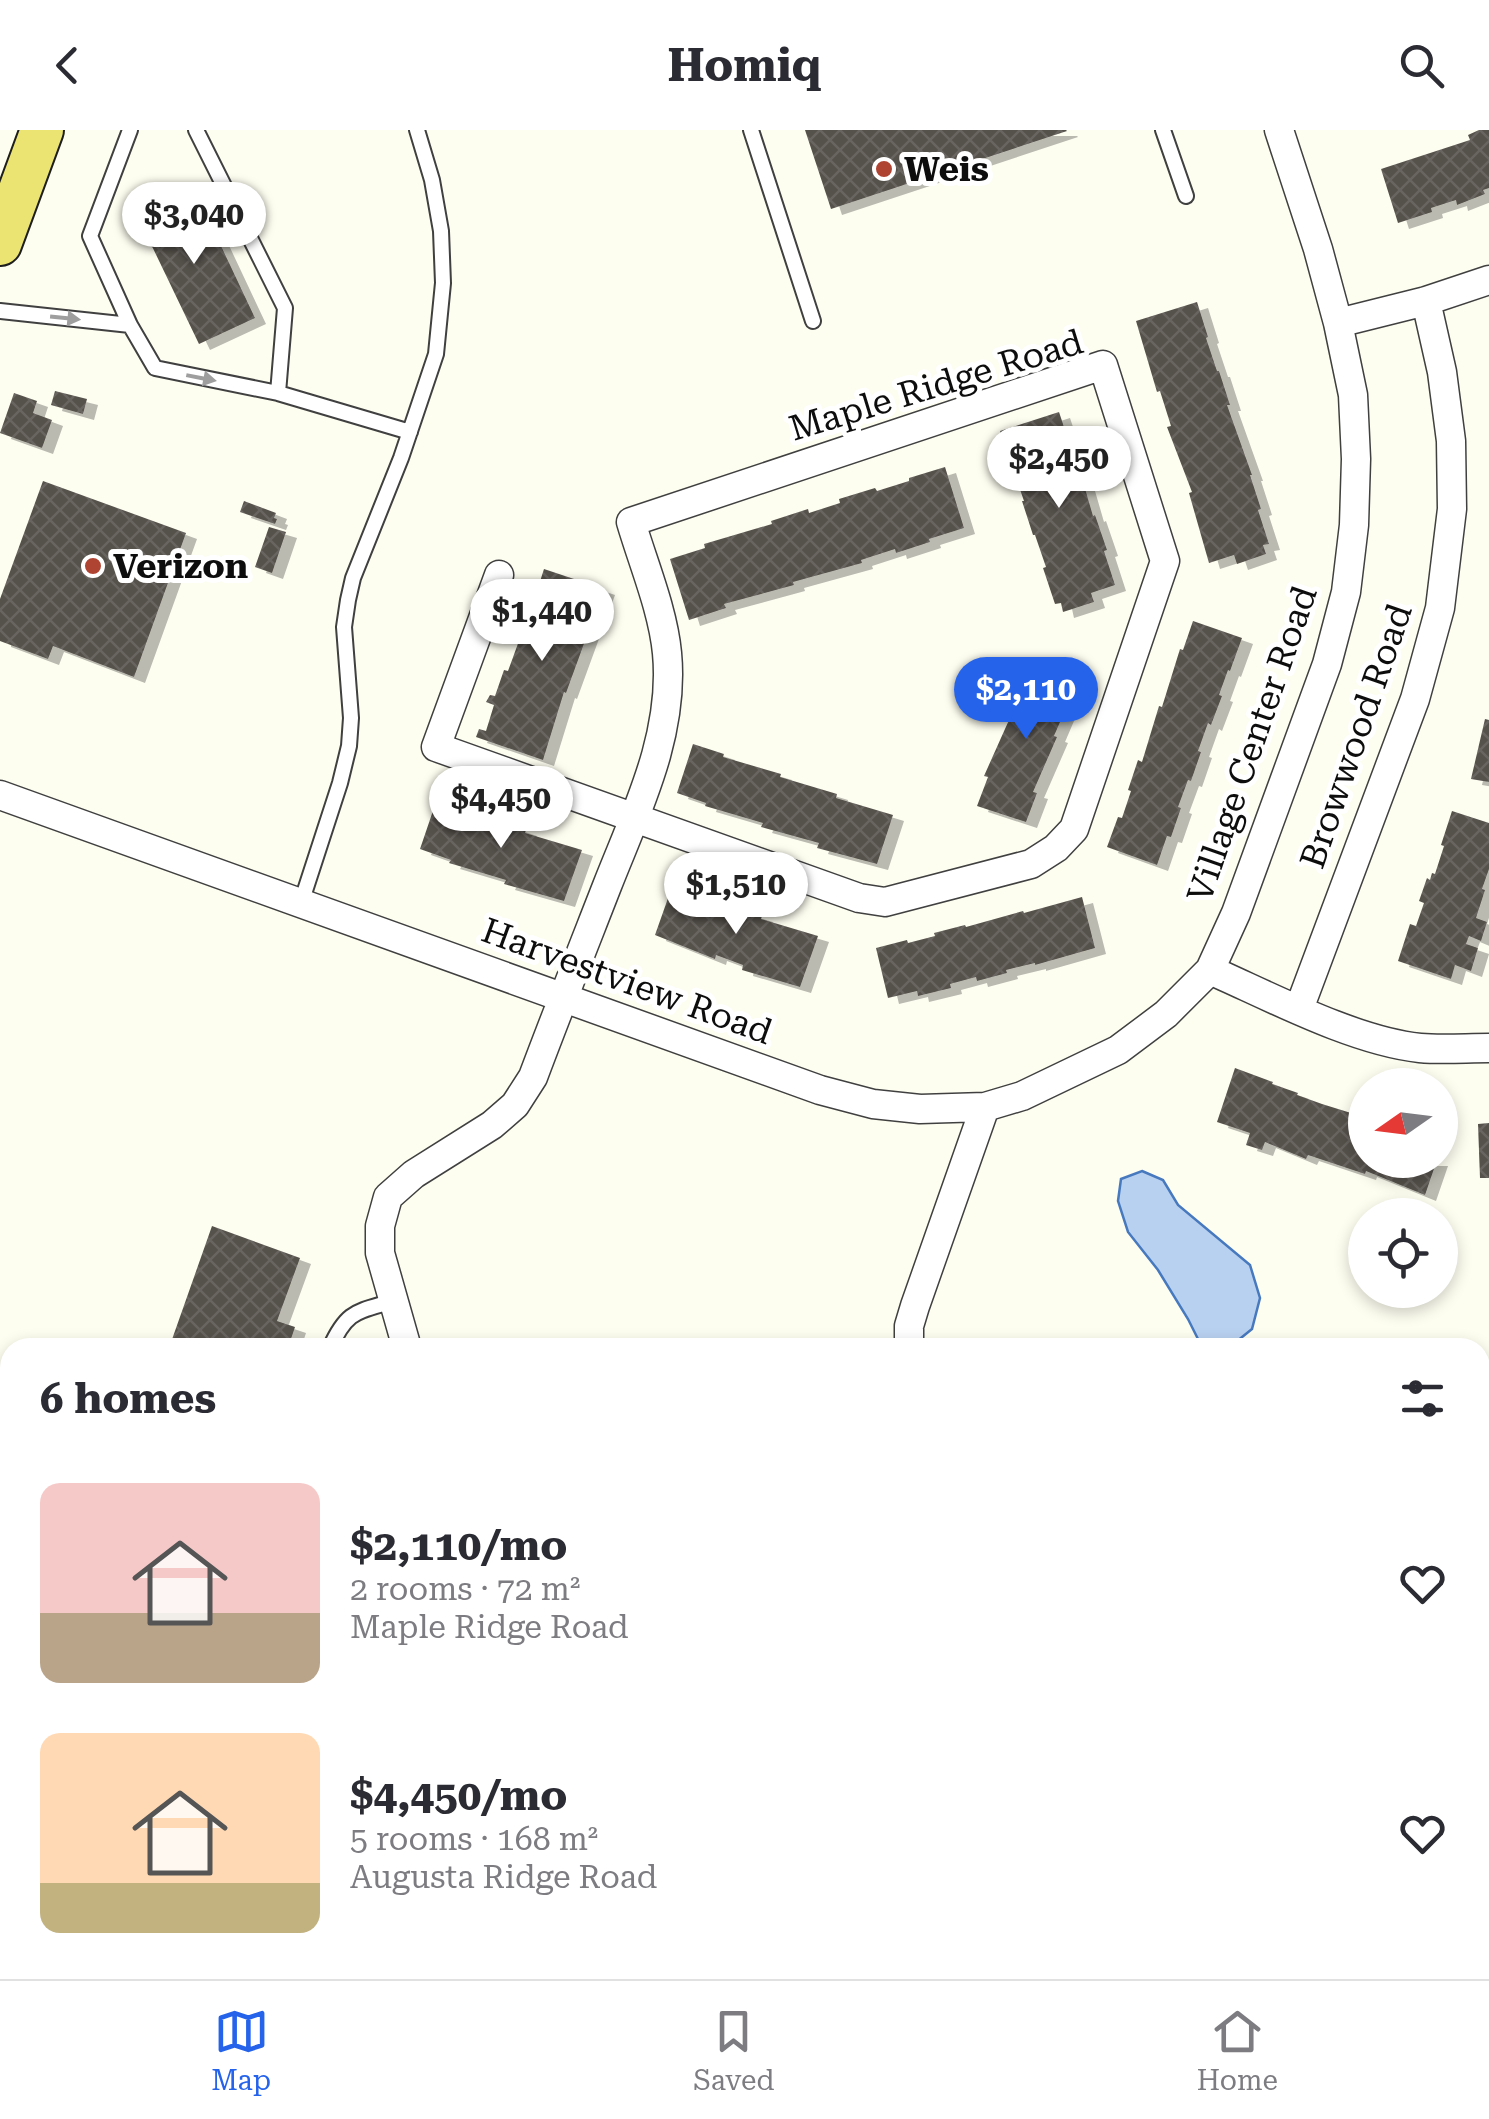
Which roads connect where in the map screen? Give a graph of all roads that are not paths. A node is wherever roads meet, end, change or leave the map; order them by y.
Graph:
1 (42, 130) edge
2 (130, 130) edge
3 (196, 130) edge
4 (417, 130) edge
5 (751, 130) edge
6 (1163, 130) edge
7 (1279, 130) edge
8 (1186, 196) dead end
9 (0, 244) edge
10 (1489, 280) edge
11 (1426, 301) junction
12 (0, 311) edge
13 (813, 321) dead end
14 (1338, 323) junction
15 (130, 325) junction
16 (278, 394) junction
17 (410, 432) junction
18 (500, 574) dead end
19 (0, 794) edge
20 (634, 818) junction
21 (301, 902) junction
22 (1210, 970) junction
23 (562, 998) junction
24 (1299, 1010) junction
25 (1489, 1048) edge
26 (985, 1107) junction
27 (394, 1301) junction
28 (335, 1338) edge
29 (404, 1338) edge
30 (909, 1338) edge

1 - 9 main road
2 - 15 lane
3 - 16 lane
4 - 17 lane
5 - 13 lane
6 - 8 lane
7 - 14 street, Village Center Road
10 - 11 street
11 - 14 street
11 - 24 street, Browwood Road
12 -> 15 lane
14 - 22 street, Village Center Road
15 -> 16 lane
16 - 17 lane
17 - 21 lane
18 - 20 street
19 - 21 street, Harvestview Road
20 - 20 street, Maple Ridge Road
20 - 23 street, Maple Ridge Road
21 - 23 street, Harvestview Road
22 - 24 street
22 - 26 street, Harvestview Road
23 - 26 street, Harvestview Road
23 - 27 street, Maple Ridge Road
24 - 25 street
26 - 30 street
27 - 28 lane
27 - 29 street, Maple Ridge Road

